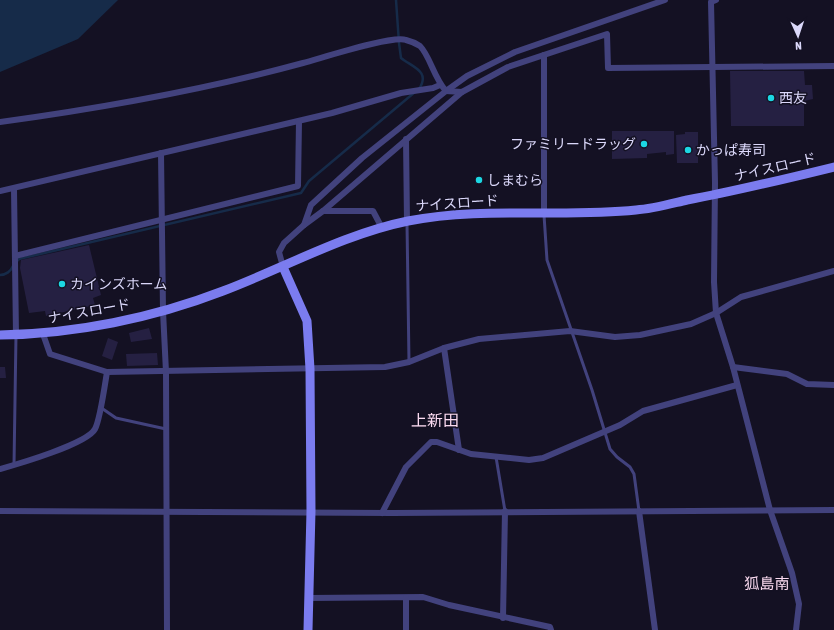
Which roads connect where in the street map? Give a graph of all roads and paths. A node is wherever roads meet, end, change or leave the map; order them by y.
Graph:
1 (665, 0) edge
2 (716, 0) edge
3 (544, 56) junction
4 (834, 66) edge
5 (713, 68) junction
6 (440, 85) junction
7 (446, 90) junction
8 (462, 92) junction
9 (299, 121) junction
10 (0, 122) edge
11 (406, 139) junction
12 (161, 153) junction
13 (834, 167) edge
14 (14, 189) junction
15 (0, 191) edge
16 (714, 195) junction
17 (323, 211) junction
18 (544, 214) junction
19 (162, 219) junction
20 (407, 222) junction
21 (304, 225) junction
22 (382, 228) junction
23 (15, 256) junction
24 (283, 267) junction
25 (834, 271) edge
26 (163, 311) junction
27 (716, 313) junction
28 (570, 331) junction
29 (43, 334) junction
30 (0, 335) edge
31 (16, 335) junction
32 (444, 348) junction
33 (409, 362) junction
34 (733, 367) junction
35 (310, 369) junction
36 (107, 372) junction
37 (166, 372) junction
38 (737, 385) junction
39 (834, 385) edge
40 (100, 407) junction
41 (166, 429) junction
42 (605, 432) junction
43 (460, 450) junction
44 (496, 457) junction
45 (14, 465) junction
46 (0, 469) edge
47 (770, 510) junction
48 (834, 510) edge
49 (0, 511) edge
50 (166, 511) junction
51 (505, 511) junction
52 (639, 511) junction
53 (311, 512) junction
54 (382, 513) junction
55 (309, 598) junction
56 (406, 598) junction
57 (503, 618) junction
58 (167, 630) edge
59 (308, 630) edge
60 (406, 630) edge
61 (551, 630) edge
62 (655, 630) edge
63 (796, 630) edge

1 - 7 street
2 - 5 street
3 - 5 street
3 - 8 street
3 - 18 street
4 - 5 street
5 - 16 street
6 - 7 street
6 - 9 street
6 - 10 street
7 - 8 street
7 - 21 street
8 - 11 street
9 - 12 street
9 - 19 street
11 - 17 street
11 - 20 street
12 - 14 street
12 - 19 street
13 - 16 street, ナイスロード
14 - 15 street
14 - 23 street
16 - 18 street, ナイスロード
16 - 27 street
17 - 21 street
17 - 22 street
18 - 20 street, ナイスロード
18 - 28 lane
19 - 23 street
19 - 26 street
20 - 22 street, ナイスロード
20 - 33 lane
21 - 24 street
22 - 24 street, ナイスロード
23 - 31 street
24 - 26 street, ナイスロード
24 - 35 street
25 - 27 street
26 - 29 street, ナイスロード
26 - 37 street
27 - 28 street
27 - 34 street
28 - 32 street
28 - 42 lane
29 - 31 street, ナイスロード
29 - 36 street
30 - 31 street, ナイスロード
31 - 45 lane
32 - 33 street
32 - 43 street
33 - 35 street
34 - 38 street
34 - 39 street
35 - 37 street
35 - 53 street
36 - 37 street
36 - 40 street
37 - 41 street
38 - 42 street
38 - 47 street
40 - 41 lane
40 - 45 street
41 - 50 street
42 - 44 street
42 - 52 lane
43 - 44 street
43 - 54 street
44 - 51 lane
45 - 46 street
47 - 48 street
47 - 52 street
47 - 63 street
49 - 50 street
50 - 53 street
50 - 58 street
51 - 52 street
51 - 54 street
51 - 57 street
52 - 62 street
53 - 54 street
53 - 55 street
55 - 56 street
55 - 59 street
56 - 57 street
56 - 60 street
57 - 61 street

